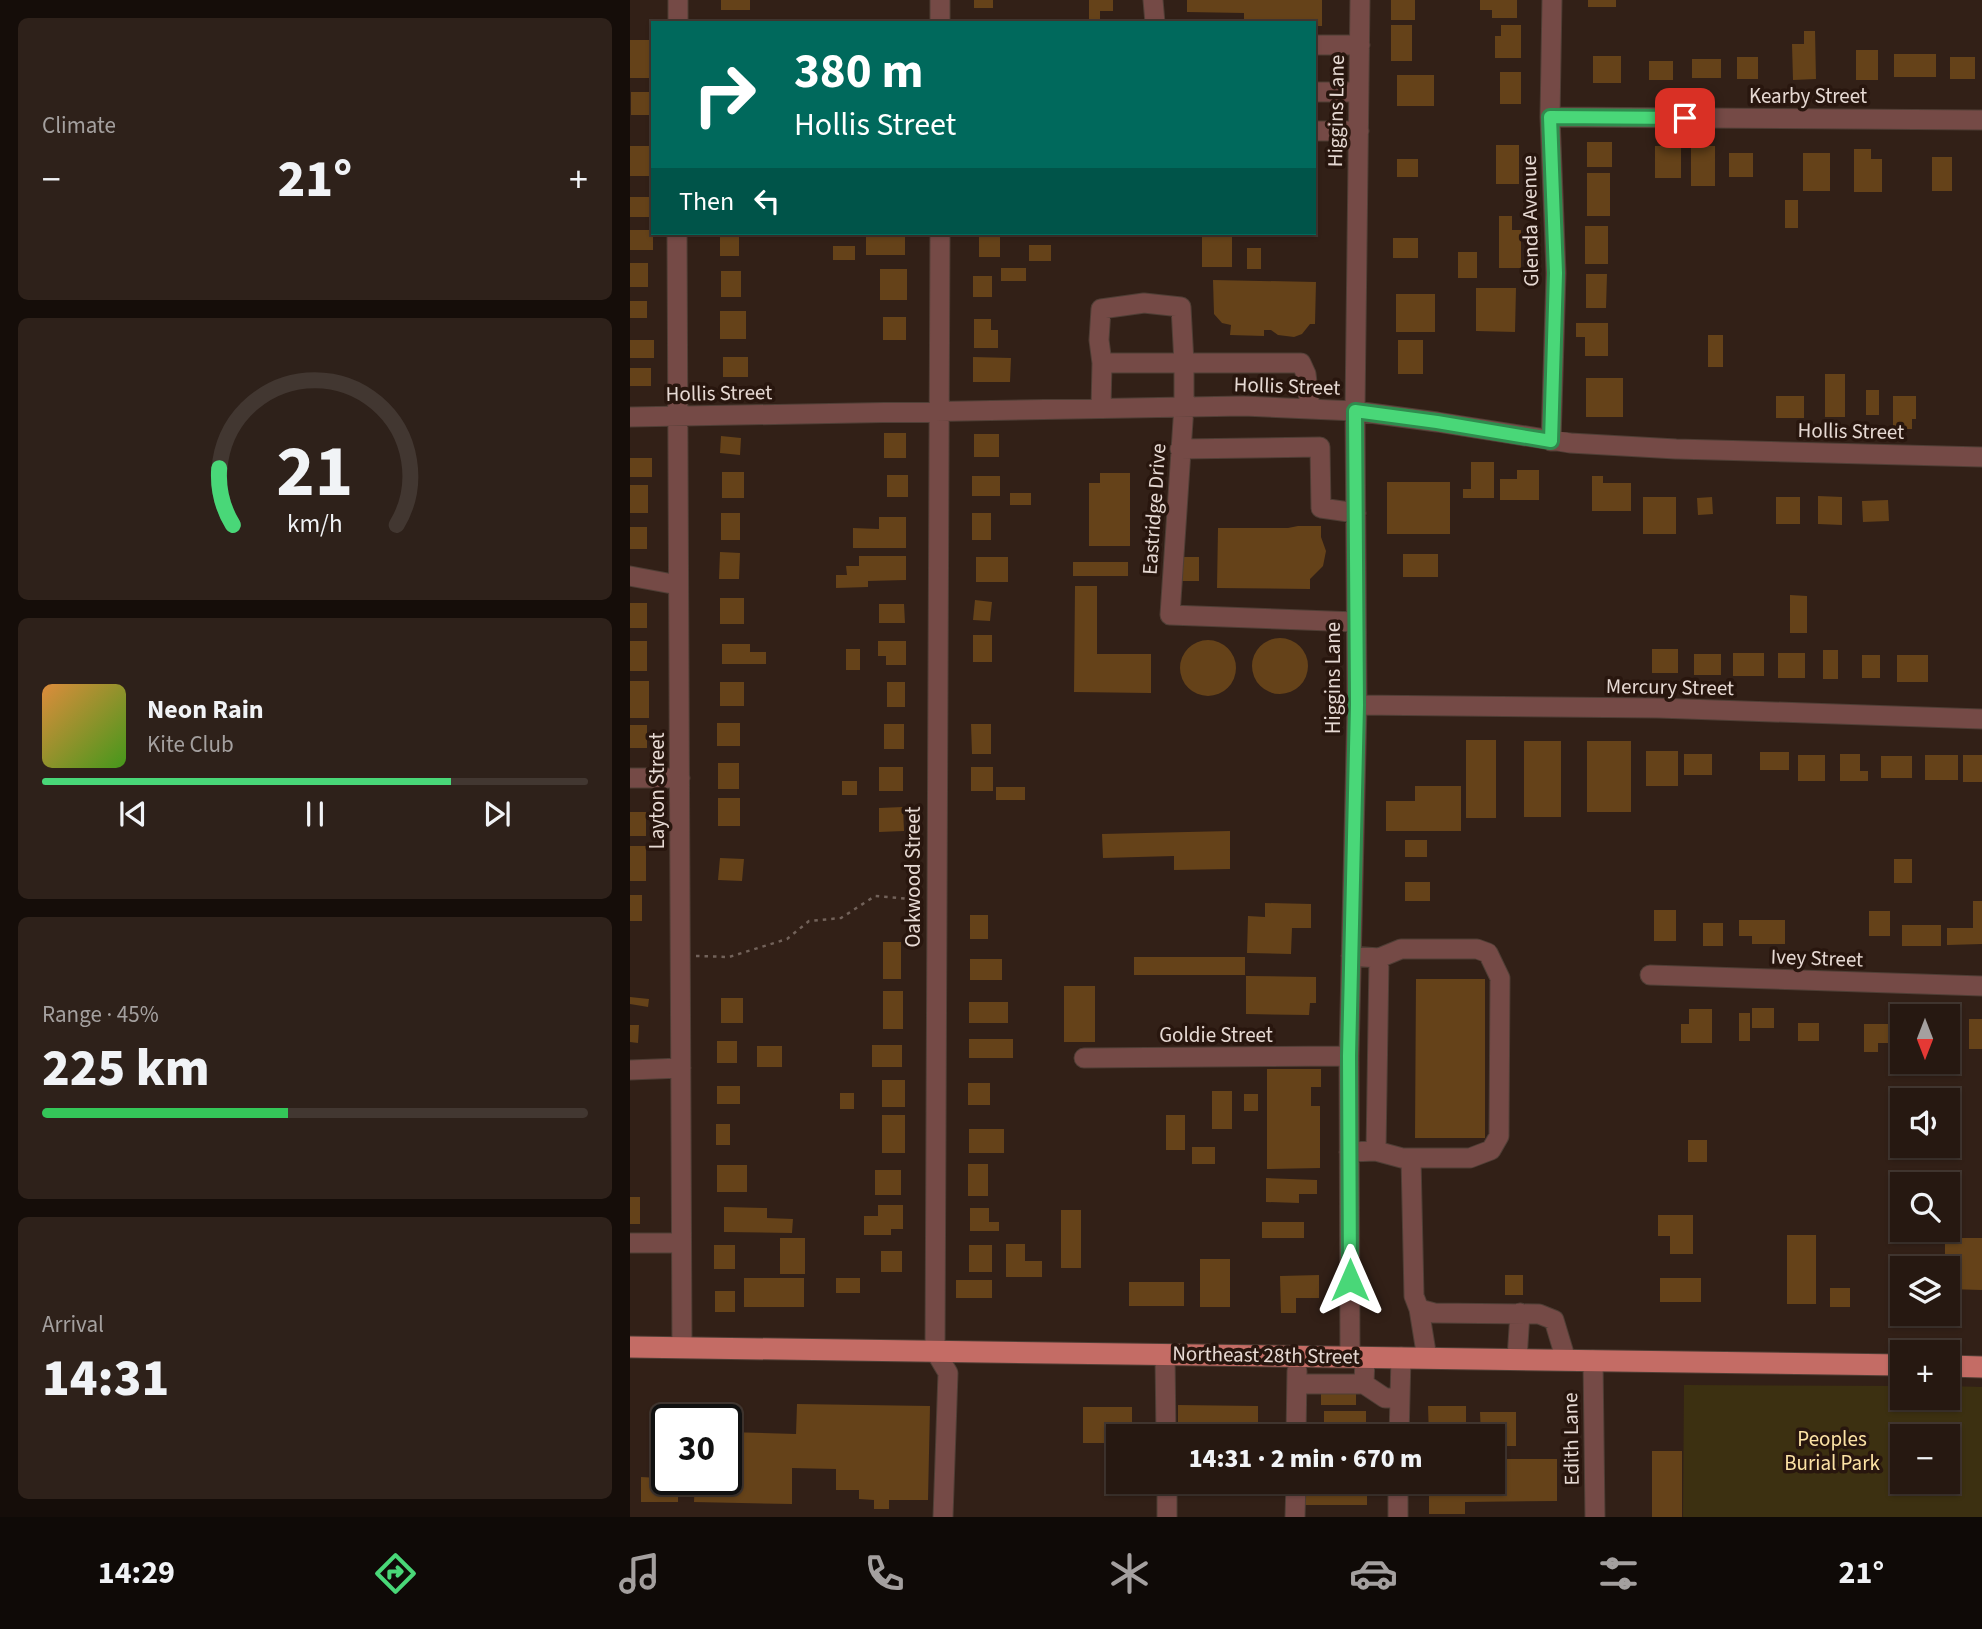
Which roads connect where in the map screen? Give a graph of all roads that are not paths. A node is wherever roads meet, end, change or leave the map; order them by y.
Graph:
1 (678, 0) edge
2 (940, 0) edge
3 (1153, 0) edge
4 (1360, 0) edge
5 (1552, 0) edge
6 (678, 21) edge
7 (940, 21) edge
8 (1155, 21) edge
9 (1316, 45) edge
10 (1360, 45) junction
11 (1316, 92) edge
12 (1359, 92) junction
13 (1550, 117) junction
14 (1982, 120) edge
15 (1316, 131) edge
16 (1359, 131) junction
17 (677, 235) edge
18 (940, 235) edge
19 (1102, 363) junction
20 (1184, 363) junction
21 (1184, 406) junction
22 (1101, 408) junction
23 (1310, 409) junction
24 (1355, 411) junction
25 (938, 412) junction
26 (677, 416) junction
27 (630, 417) edge
28 (1551, 441) junction
29 (1180, 449) junction
30 (1982, 457) edge
31 (1356, 513) junction
32 (630, 576) edge
33 (678, 585) junction
34 (1356, 622) junction
35 (1357, 705) junction
36 (1982, 719) edge
37 (630, 778) edge
38 (680, 778) junction
39 (1351, 956) junction
40 (1379, 958) junction
41 (1650, 975) dead end
42 (1982, 986) edge
43 (1349, 1056) junction
44 (1084, 1058) dead end
45 (681, 1068) junction
46 (630, 1070) edge
47 (1376, 1151) junction
48 (1349, 1152) junction
49 (1411, 1158) junction
50 (630, 1243) edge
51 (681, 1243) junction
52 (1419, 1309) junction
53 (1520, 1313) junction
54 (630, 1347) edge
55 (682, 1348) junction
56 (935, 1351) junction
57 (1165, 1354) junction
58 (1297, 1356) junction
59 (1358, 1357) junction
60 (1401, 1357) junction
61 (1427, 1358) junction
62 (1517, 1359) junction
63 (1566, 1360) junction
64 (1593, 1360) junction
65 (1890, 1365) edge
66 (1960, 1366) edge
67 (1982, 1367) edge
68 (1297, 1384) junction
69 (1364, 1384) junction
70 (1400, 1398) junction
71 (1166, 1424) edge
72 (1296, 1424) edge
73 (1399, 1424) edge
74 (1167, 1494) edge
75 (1296, 1494) edge
76 (1398, 1494) edge
77 (943, 1517) edge
78 (1167, 1517) edge
79 (1295, 1517) edge
80 (1398, 1517) edge
81 (1595, 1517) edge

1 - 6 street
2 - 7 street
3 - 8 street
4 - 10 street, Higgins Lane
5 - 13 street, Glenda Avenue
9 - 10 street
10 - 12 street, Higgins Lane
11 - 12 street
12 - 16 street, Higgins Lane
13 - 14 street, Kearby Street
13 - 28 street, Glenda Avenue
15 - 16 street
16 - 24 street, Higgins Lane
17 - 26 street, Layton Street
18 - 25 street, Oakwood Street
19 - 20 street
19 - 20 street, Eastridge Drive
19 - 22 street
20 - 21 street, Eastridge Drive
20 - 23 street
21 - 22 street, Hollis Street
21 - 23 street, Hollis Street
21 - 29 street, Eastridge Drive
22 - 25 street, Hollis Street
23 - 24 street, Hollis Street
24 - 28 street, Hollis Street
24 - 31 street, Higgins Lane
25 - 26 street, Hollis Street
25 - 56 street, Oakwood Street
26 - 27 street, Hollis Street
26 - 33 street, Layton Street
28 - 30 street, Hollis Street
29 - 31 street
29 - 34 street, Eastridge Drive
31 - 34 street, Higgins Lane
32 - 33 street
33 - 38 street, Layton Street
34 - 35 street, Higgins Lane
35 - 36 street, Mercury Street
35 - 39 street, Higgins Lane
37 - 38 street
38 - 45 street, Layton Street
39 - 40 street
39 - 43 street, Higgins Lane
40 - 47 street
40 - 49 street
41 - 42 street, Ivey Street
43 - 44 street, Goldie Street
43 - 48 street, Higgins Lane
45 - 46 street
45 - 51 street, Layton Street
47 - 48 street
47 - 49 street
48 - 59 street, Higgins Lane
49 - 52 street
50 - 51 street
51 - 55 street, Layton Street
52 - 53 street
52 - 61 street
53 - 62 street
53 - 63 street
54 - 55 main road, Northeast 28th Street
55 - 56 main road, Northeast 28th Street
56 - 57 main road, Northeast 28th Street
56 - 77 street, Oakwood Street
57 - 58 main road, Northeast 28th Street
57 - 71 street
58 - 59 main road, Northeast 28th Street
58 - 68 street
59 - 60 main road, Northeast 28th Street
59 - 69 street, Higgins Lane
60 - 61 main road, Northeast 28th Street
60 - 70 street
61 - 62 main road, Northeast 28th Street
62 - 63 main road, Northeast 28th Street
63 - 64 main road, Northeast 28th Street
64 - 65 main road, Northeast 28th Street
64 - 81 street, Edith Lane
66 - 67 main road
68 - 69 street
68 - 72 street
69 - 70 street
70 - 73 street
74 - 78 street
75 - 79 street
76 - 80 street

